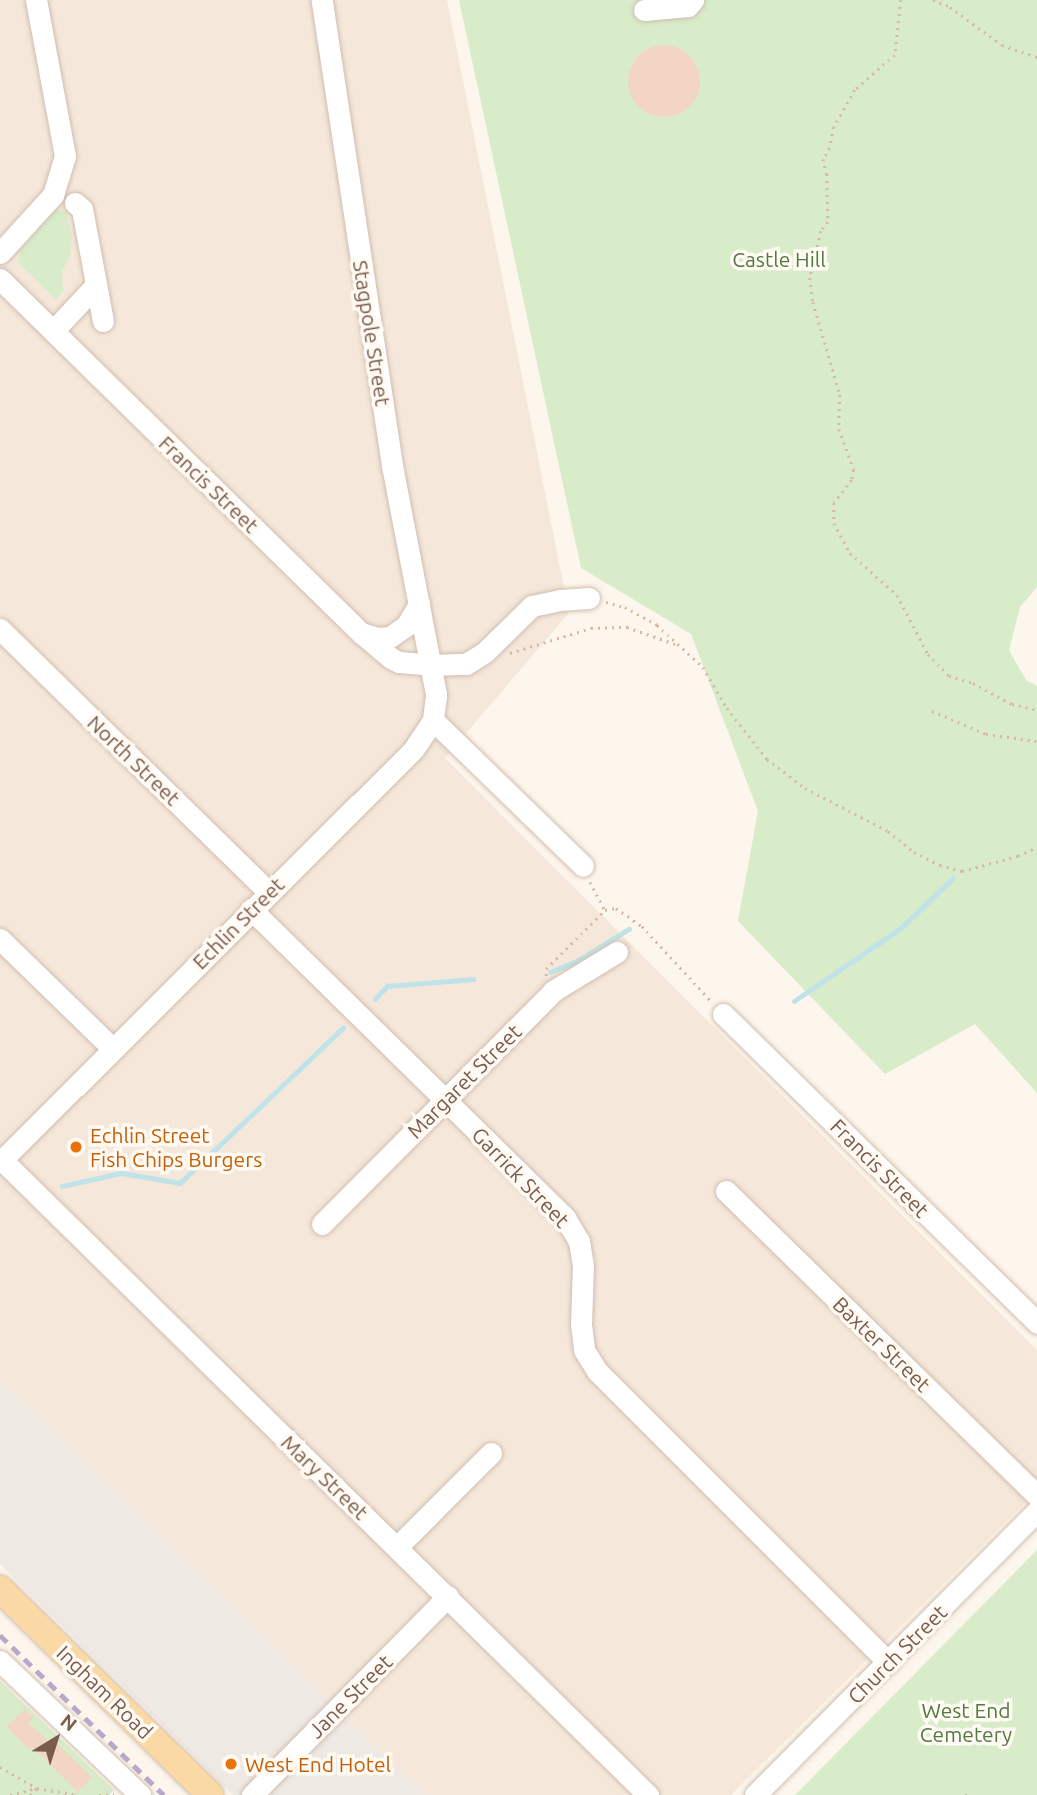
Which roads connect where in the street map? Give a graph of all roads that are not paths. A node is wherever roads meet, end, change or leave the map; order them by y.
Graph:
1 (36, 0) edge
2 (322, 0) edge
3 (693, 0) edge
4 (645, 10) dead end
5 (75, 203) dead end
6 (0, 253) edge
7 (0, 279) edge
8 (96, 285) junction
9 (103, 321) dead end
10 (53, 331) junction
11 (589, 598) road end
12 (419, 604) junction
13 (0, 629) edge
14 (361, 633) junction
15 (430, 665) junction
16 (433, 720) junction
17 (583, 866) road end
18 (269, 891) junction
19 (251, 909) junction
20 (0, 939) edge
21 (617, 953) dead end
22 (723, 1014) road end
23 (113, 1049) junction
24 (445, 1099) junction
25 (1, 1161) edge
26 (726, 1191) dead end
27 (322, 1224) dead end
28 (1037, 1323) edge
29 (491, 1453) dead end
30 (1037, 1496) edge
31 (1037, 1511) edge
32 (397, 1547) junction
33 (0, 1589) edge
34 (448, 1596) junction
35 (0, 1661) edge
36 (888, 1662) junction
37 (136, 1794) edge
38 (210, 1795) edge
39 (252, 1795) edge
40 (648, 1795) edge
41 (755, 1795) edge

1 - 6 street
2 - 12 street, Stagpole Street
3 - 4 street
5 - 8 street
7 - 10 street, Francis Street
8 - 9 street
8 - 10 street
10 - 14 street, Francis Street
11 - 15 street, Francis Street
12 - 14 street
12 - 15 street, Stagpole Street
13 - 18 street, North Street
14 - 15 street, Francis Street
15 - 16 street
16 - 17 street
16 - 18 street, Echlin Street
18 - 19 street, Echlin Street
19 - 23 street, Echlin Street
19 - 24 street, Garrick Street
20 - 23 street
21 - 24 street, Margaret Street
22 - 28 street, Francis Street
23 - 25 street, Echlin Street
24 - 27 street, Margaret Street
24 - 36 street, Garrick Street
25 - 32 street, Mary Street
26 - 30 street, Baxter Street
29 - 32 street
31 - 36 street, Church Street
32 - 34 street, Mary Street
33 - 38 main road, Ingham Road
34 - 39 street, Jane Street
34 - 40 street, Mary Street
35 - 37 street
36 - 41 street, Church Street

